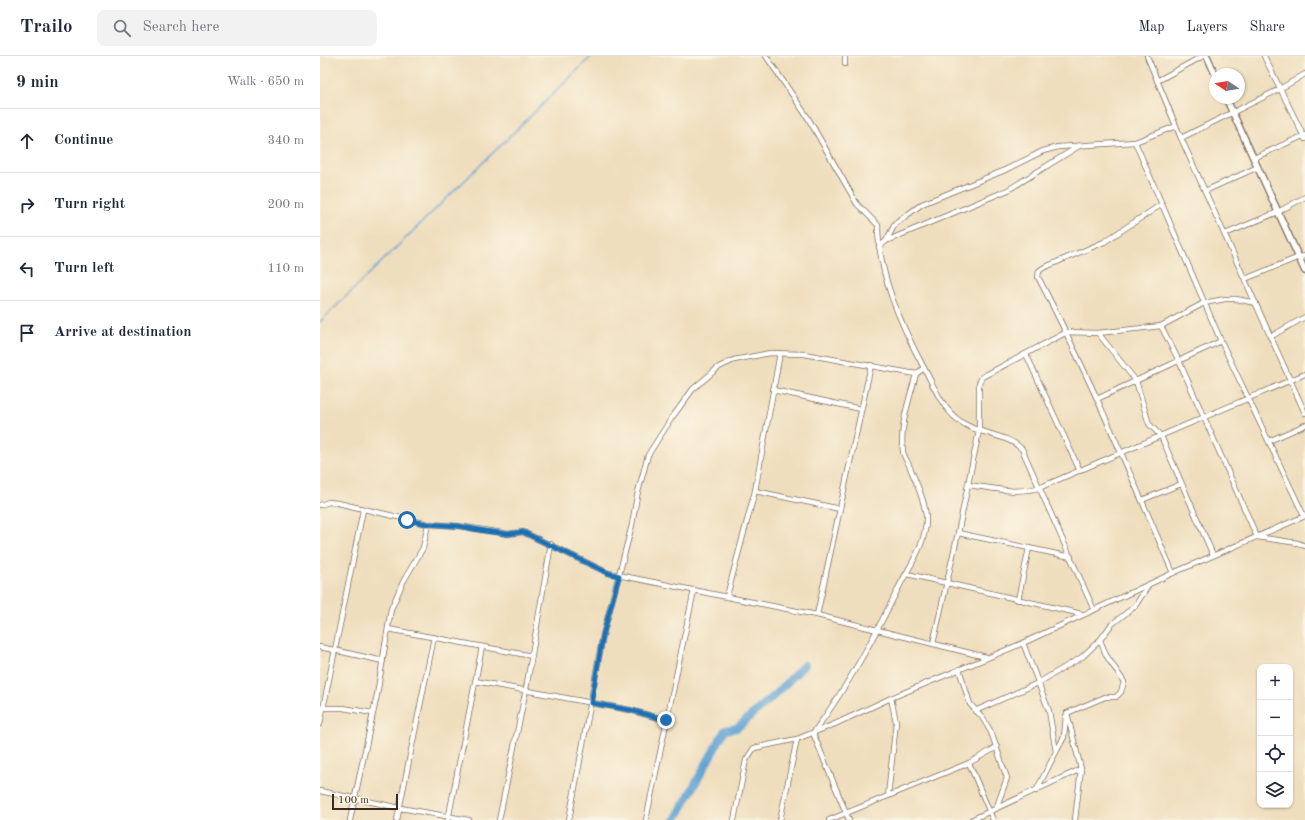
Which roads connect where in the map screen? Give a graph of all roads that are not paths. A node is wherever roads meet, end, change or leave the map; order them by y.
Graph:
1 (766, 56) edge
2 (845, 56) edge
3 (1147, 56) edge
4 (1202, 56) edge
5 (1207, 56) edge
6 (1264, 56) edge
7 (845, 64) dead end
8 (1212, 68) edge
9 (1305, 74) edge
10 (1157, 81) junction
11 (1280, 89) junction
12 (1229, 104) edge
13 (1232, 112) junction
14 (1176, 126) junction
15 (1304, 136) edge
16 (1181, 138) junction
17 (1135, 142) junction
18 (1080, 146) junction
19 (1254, 158) junction
20 (1258, 167) junction
21 (1205, 191) junction
22 (1305, 198) edge
23 (1162, 204) junction
24 (1278, 212) junction
25 (1225, 234) junction
26 (886, 241) junction
27 (879, 247) junction
28 (1302, 256) edge
29 (1305, 271) edge
30 (1245, 279) junction
31 (1204, 303) junction
32 (1256, 303) junction
33 (1305, 317) edge
34 (1161, 326) junction
35 (1066, 332) junction
36 (1098, 333) junction
37 (1270, 337) junction
38 (1221, 341) junction
39 (780, 353) junction
40 (1026, 354) junction
41 (1179, 361) junction
42 (871, 365) junction
43 (924, 368) junction
44 (916, 374) junction
45 (1305, 374) edge
46 (1136, 381) junction
47 (1289, 381) junction
48 (773, 390) junction
49 (1249, 398) junction
50 (1097, 399) junction
51 (861, 409) junction
52 (1305, 413) edge
53 (1203, 417) junction
54 (1305, 425) edge
55 (979, 431) junction
56 (1161, 436) junction
57 (1269, 441) junction
58 (1122, 453) junction
59 (1080, 471) junction
60 (1181, 484) junction
61 (968, 485) junction
62 (1041, 487) junction
63 (755, 491) junction
64 (1142, 500) junction
65 (320, 505) edge
66 (840, 509) junction
67 (364, 510) junction
68 (1304, 516) edge
69 (428, 524) junction
70 (958, 533) junction
71 (1257, 537) junction
72 (551, 544) junction
73 (1305, 546) edge
74 (1029, 548) junction
75 (1071, 556) junction
76 (1213, 556) junction
77 (1173, 573) junction
78 (907, 574) junction
79 (619, 576) junction
80 (947, 584) junction
81 (1149, 585) junction
82 (694, 590) junction
83 (727, 596) junction
84 (1018, 600) junction
85 (1094, 610) junction
86 (1082, 614) junction
87 (817, 615) junction
88 (388, 628) junction
89 (878, 630) junction
90 (434, 637) junction
91 (1100, 640) junction
92 (1023, 643) junction
93 (933, 644) junction
94 (320, 647) edge
95 (482, 647) junction
96 (334, 650) junction
97 (532, 656) junction
98 (986, 657) junction
99 (383, 661) junction
100 (959, 669) junction
101 (475, 680) junction
102 (1038, 683) junction
103 (526, 689) junction
104 (891, 698) junction
105 (591, 703) junction
106 (322, 708) edge
107 (975, 711) junction
108 (373, 713) junction
109 (1067, 713) junction
110 (666, 720) junction
111 (320, 724) edge
112 (813, 733) junction
113 (797, 739) junction
114 (998, 747) junction
115 (1056, 752) junction
116 (969, 763) junction
117 (1081, 769) junction
118 (320, 791) edge
119 (1036, 791) junction
120 (888, 796) junction
121 (354, 798) junction
122 (400, 808) junction
123 (996, 809) junction
124 (990, 812) junction
125 (846, 813) junction
126 (449, 818) edge
127 (350, 820) edge
128 (397, 820) edge
129 (469, 820) edge
130 (499, 820) edge
131 (569, 820) edge
132 (646, 820) edge
133 (734, 820) edge
134 (780, 820) edge
135 (829, 820) edge
136 (849, 820) edge
137 (971, 820) edge
138 (993, 820) edge
139 (1075, 820) edge

1 - 27 street
2 - 7 street
3 - 10 street
4 - 10 street
5 - 8 street
6 - 11 street
9 - 11 street
10 - 14 street
11 - 13 street
11 - 15 street
12 - 13 street
13 - 16 street
13 - 19 street
14 - 16 street
14 - 17 street
15 - 19 street
16 - 21 street
17 - 18 street
17 - 23 street
18 - 26 street
18 - 26 street
19 - 20 street
20 - 21 street
20 - 24 street
21 - 25 street
22 - 24 street
23 - 31 street
23 - 35 street
24 - 25 street
24 - 28 street
25 - 30 street
26 - 27 street
27 - 43 street
28 - 29 street
28 - 30 street
30 - 32 street
31 - 32 street
31 - 34 street
31 - 38 street
32 - 37 street
33 - 37 street
34 - 36 street
34 - 41 street
35 - 36 street
35 - 40 street
35 - 50 street
36 - 46 street
37 - 47 street
38 - 41 street
38 - 49 street
39 - 42 street
39 - 48 street
39 - 79 street
40 - 55 street
40 - 59 street
41 - 46 street
41 - 53 street
42 - 44 street
42 - 51 street
43 - 44 street
43 - 55 street
44 - 78 street
45 - 47 street
46 - 50 street
46 - 56 street
47 - 49 street
47 - 52 street
48 - 51 street
48 - 63 street
49 - 53 street
49 - 57 street
50 - 58 street
51 - 66 street
53 - 56 street
53 - 71 street
54 - 57 street
55 - 61 street
55 - 62 street
56 - 58 street
56 - 60 street
57 - 68 street
58 - 59 street
58 - 64 street
59 - 62 street
60 - 64 street
60 - 76 street
61 - 62 street
61 - 70 street
62 - 75 street
63 - 66 street
63 - 83 street
64 - 77 street
65 - 67 street
66 - 87 street
67 - 69 street
67 - 96 street
68 - 71 street
69 - 72 street
69 - 88 street
70 - 74 street
70 - 80 street
71 - 73 street
71 - 76 street
72 - 79 street
72 - 97 street
74 - 75 street
74 - 84 street
75 - 85 street
76 - 77 street
77 - 81 street
78 - 80 street
78 - 89 street
79 - 82 street
79 - 105 street
80 - 84 street
80 - 93 street
81 - 85 street
81 - 91 street
82 - 83 street
82 - 110 street
83 - 87 street
84 - 86 street
85 - 86 street
86 - 92 street
87 - 89 street
88 - 90 street
88 - 99 street
89 - 93 street
89 - 112 street
90 - 95 street
90 - 122 street
91 - 102 street
91 - 109 street
92 - 98 street
92 - 102 street
93 - 98 street
94 - 96 street
95 - 97 street
95 - 101 street
96 - 99 street
96 - 106 street
97 - 103 street
98 - 100 street
99 - 108 street
100 - 104 street
100 - 107 street
101 - 103 street
101 - 126 street
102 - 107 street
102 - 115 street
103 - 105 street
103 - 130 street
104 - 112 street
104 - 120 street
105 - 110 street
105 - 131 street
106 - 108 street
106 - 111 street
107 - 114 street
108 - 121 street
109 - 115 street
109 - 117 street
110 - 132 street
112 - 113 street
112 - 125 street
113 - 133 street
113 - 134 street
114 - 116 street
114 - 123 street
115 - 119 street
116 - 120 street
116 - 124 street
117 - 119 street
117 - 139 street
118 - 121 street
119 - 123 street
120 - 125 street
121 - 122 street
121 - 127 street
122 - 126 street
122 - 128 street
123 - 124 street
124 - 137 street
124 - 138 street
125 - 135 street
125 - 136 street
126 - 129 street

